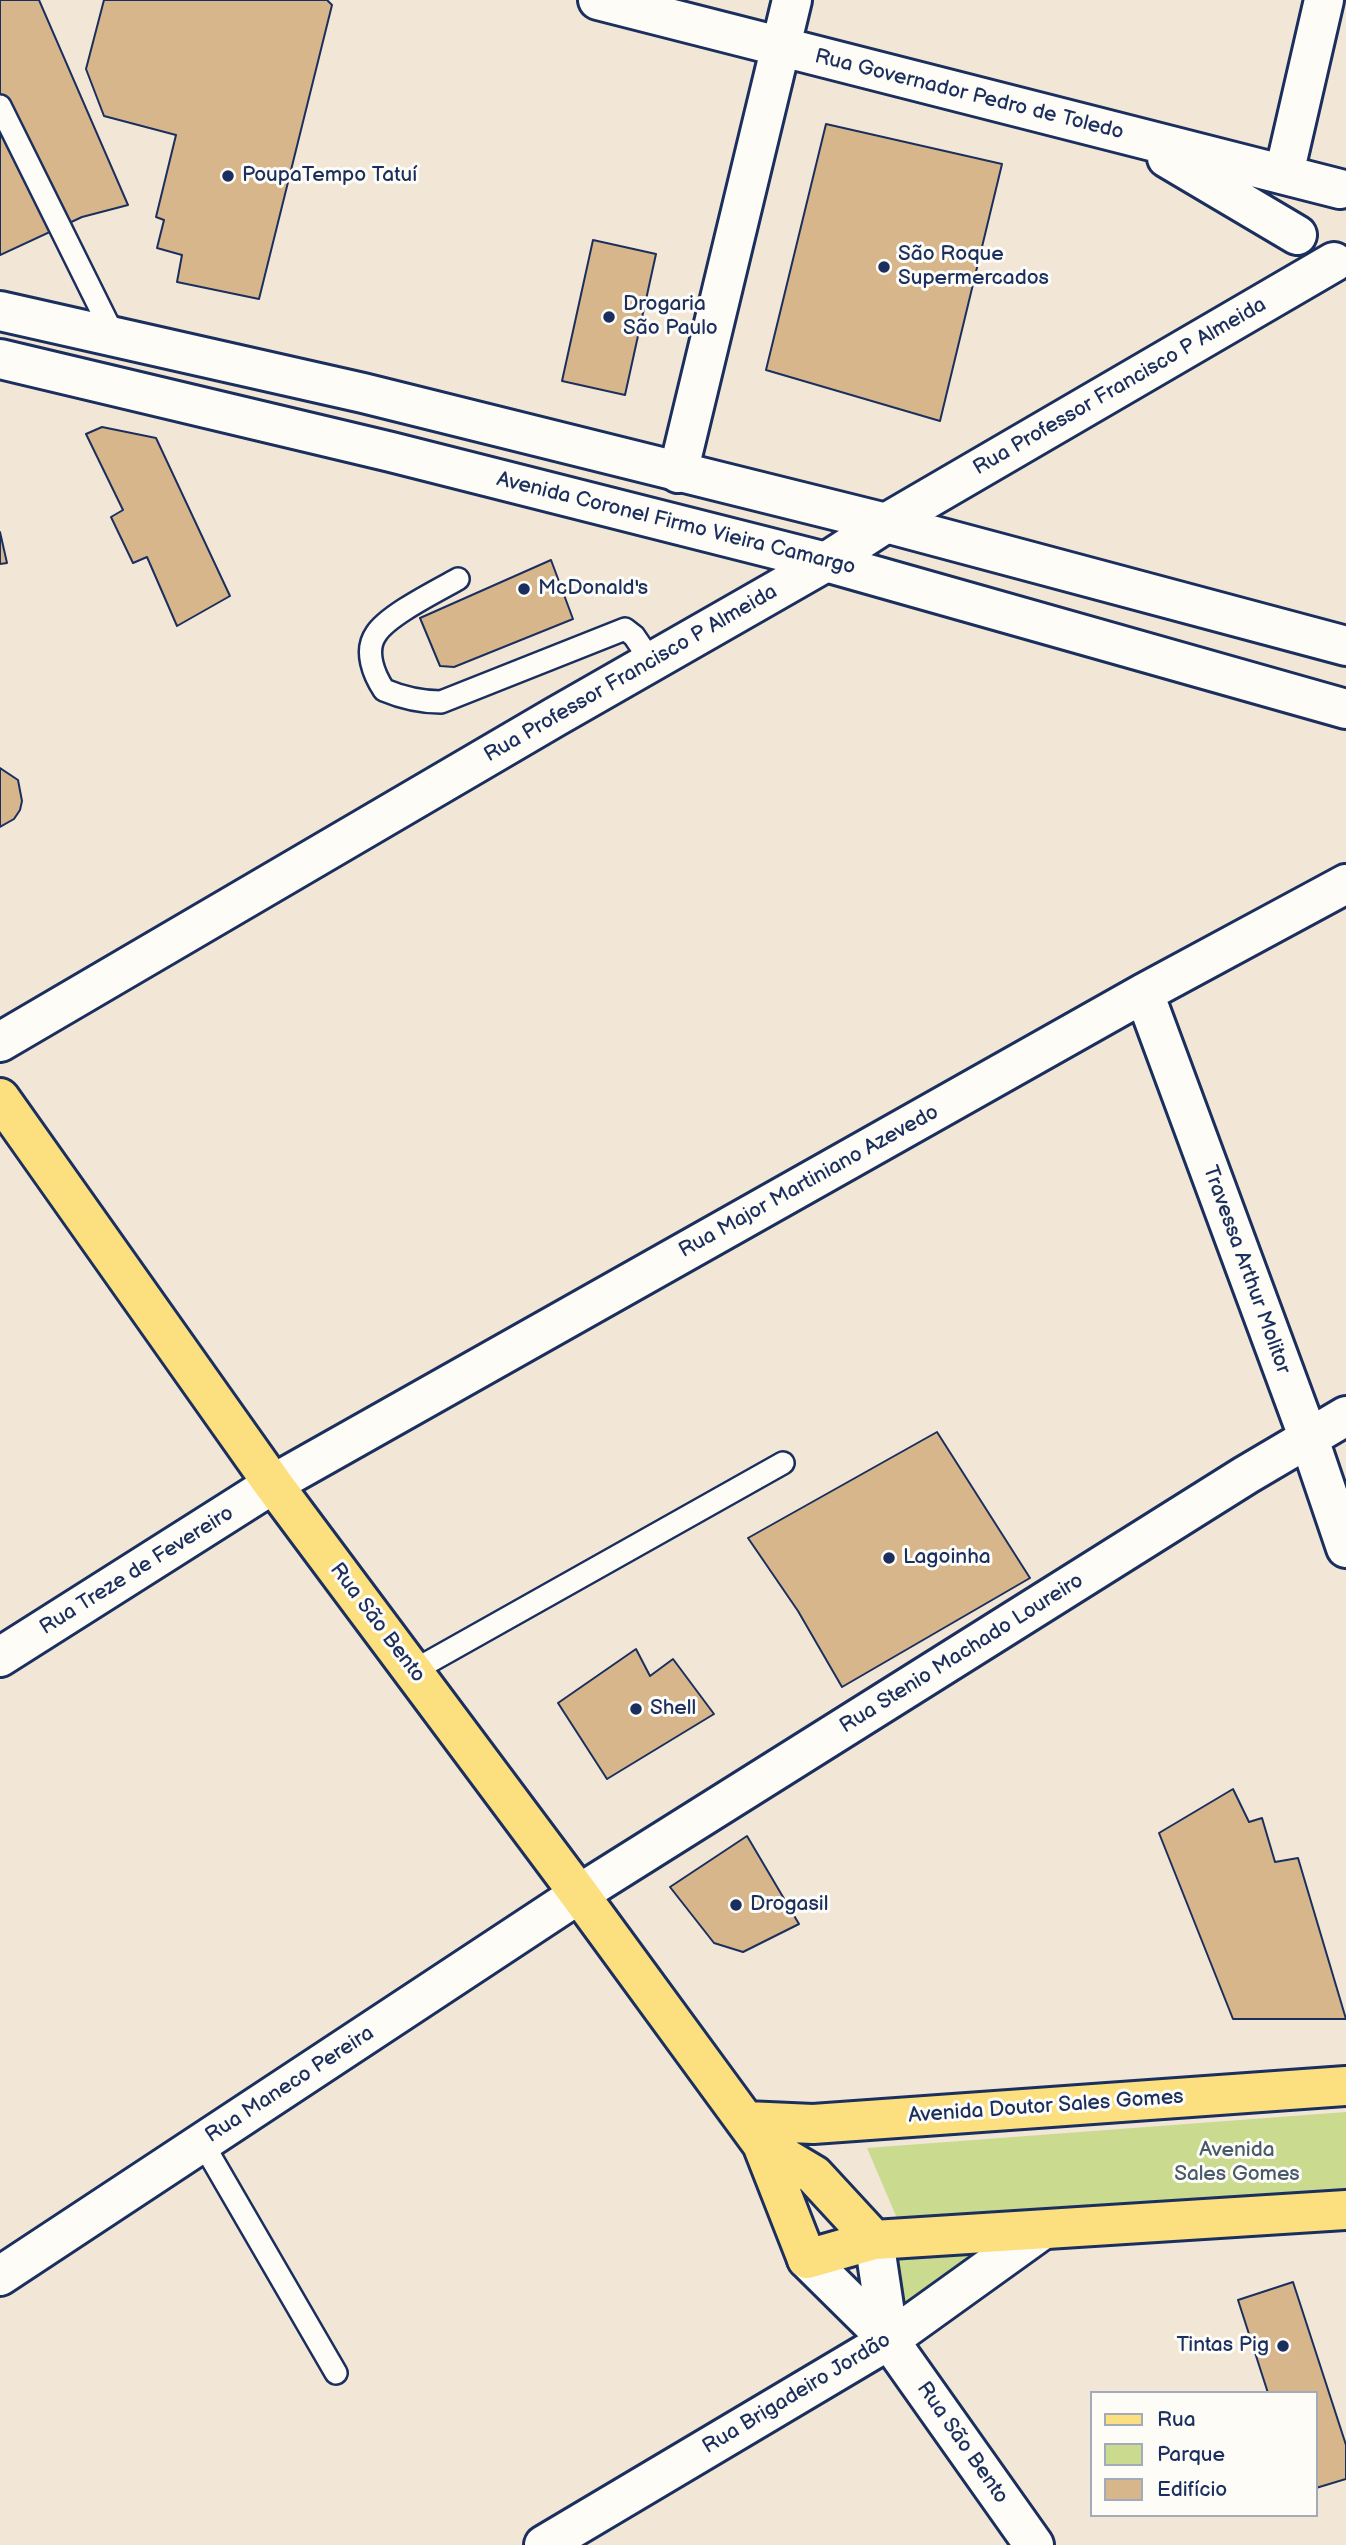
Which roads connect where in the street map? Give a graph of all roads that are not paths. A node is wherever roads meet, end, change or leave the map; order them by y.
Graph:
1 (598, 0) edge
2 (792, 0) edge
3 (1324, 0) edge
4 (781, 47) junction
5 (0, 106) edge
6 (1129, 136) junction
7 (1284, 174) junction
8 (1343, 191) edge
9 (1297, 235) junction
10 (1340, 261) edge
11 (0, 311) edge
12 (115, 338) junction
13 (0, 359) edge
14 (678, 473) junction
15 (886, 523) junction
16 (826, 562) junction
17 (458, 579) dead end
18 (1346, 646) edge
19 (652, 662) junction
20 (1346, 709) edge
21 (1346, 884) edge
22 (1144, 993) junction
23 (0, 1042) edge
24 (0, 1098) edge
25 (1346, 1416) edge
26 (1309, 1439) junction
27 (783, 1463) dead end
28 (273, 1484) junction
29 (1346, 1548) edge
30 (0, 1657) edge
31 (413, 1671) junction
32 (579, 1894) junction
33 (1346, 2085) edge
34 (754, 2132) junction
35 (202, 2142) junction
36 (1346, 2210) edge
37 (1042, 2230) junction
38 (874, 2240) junction
39 (807, 2259) junction
40 (0, 2276) edge
41 (889, 2340) junction
42 (336, 2373) dead end
43 (544, 2545) edge
44 (1034, 2545) edge

1 - 4 street, Rua Governador Pedro de Toledo
2 - 4 street
3 - 7 street
4 - 6 street, Rua Governador Pedro de Toledo
4 - 14 street
5 - 12 lane
6 - 7 street, Rua Governador Pedro de Toledo
6 - 9 street
7 - 8 street, Rua Governador Pedro de Toledo
8 - 9 street
9 - 10 street
10 - 15 street, Rua Professor Francisco P Almeida
11 - 12 street
12 - 14 street
13 - 16 street, Avenida Coronel Firmo Vieira Camargo
14 - 15 street
15 - 16 street, Rua Professor Francisco P Almeida
15 - 18 street
16 - 19 street, Rua Professor Francisco P Almeida
16 - 20 street, Avenida Coronel Firmo Vieira Camargo
17 - 19 lane
19 - 23 street, Rua Professor Francisco P Almeida
21 - 22 street, Rua Major Martiniano Azevedo
22 - 26 street, Travessa Arthur Molitor
22 - 28 street, Rua Major Martiniano Azevedo
24 - 28 main road, Rua São Bento
25 - 26 street, Rua Stenio Machado Loureiro
26 - 29 street, Travessa Arthur Molitor
26 - 32 street, Rua Stenio Machado Loureiro
27 - 31 lane
28 - 30 street, Rua Treze de Fevereiro
28 - 31 main road, Rua São Bento
31 - 32 main road, Rua São Bento
32 - 34 main road, Rua São Bento
32 - 35 street, Rua Maneco Pereira
33 - 34 main road, Avenida Doutor Sales Gomes
34 - 38 main road, Rua São Bento
34 - 39 main road, Rua São Bento
35 - 40 street, Rua Maneco Pereira
35 - 42 lane
36 - 37 main road
37 - 38 main road
37 - 41 street, Rua Brigadeiro Jordão
38 - 39 main road
38 - 41 street, Rua São Bento
39 - 41 street, Rua São Bento
41 - 43 street, Rua Brigadeiro Jordão
41 - 44 street, Rua São Bento

